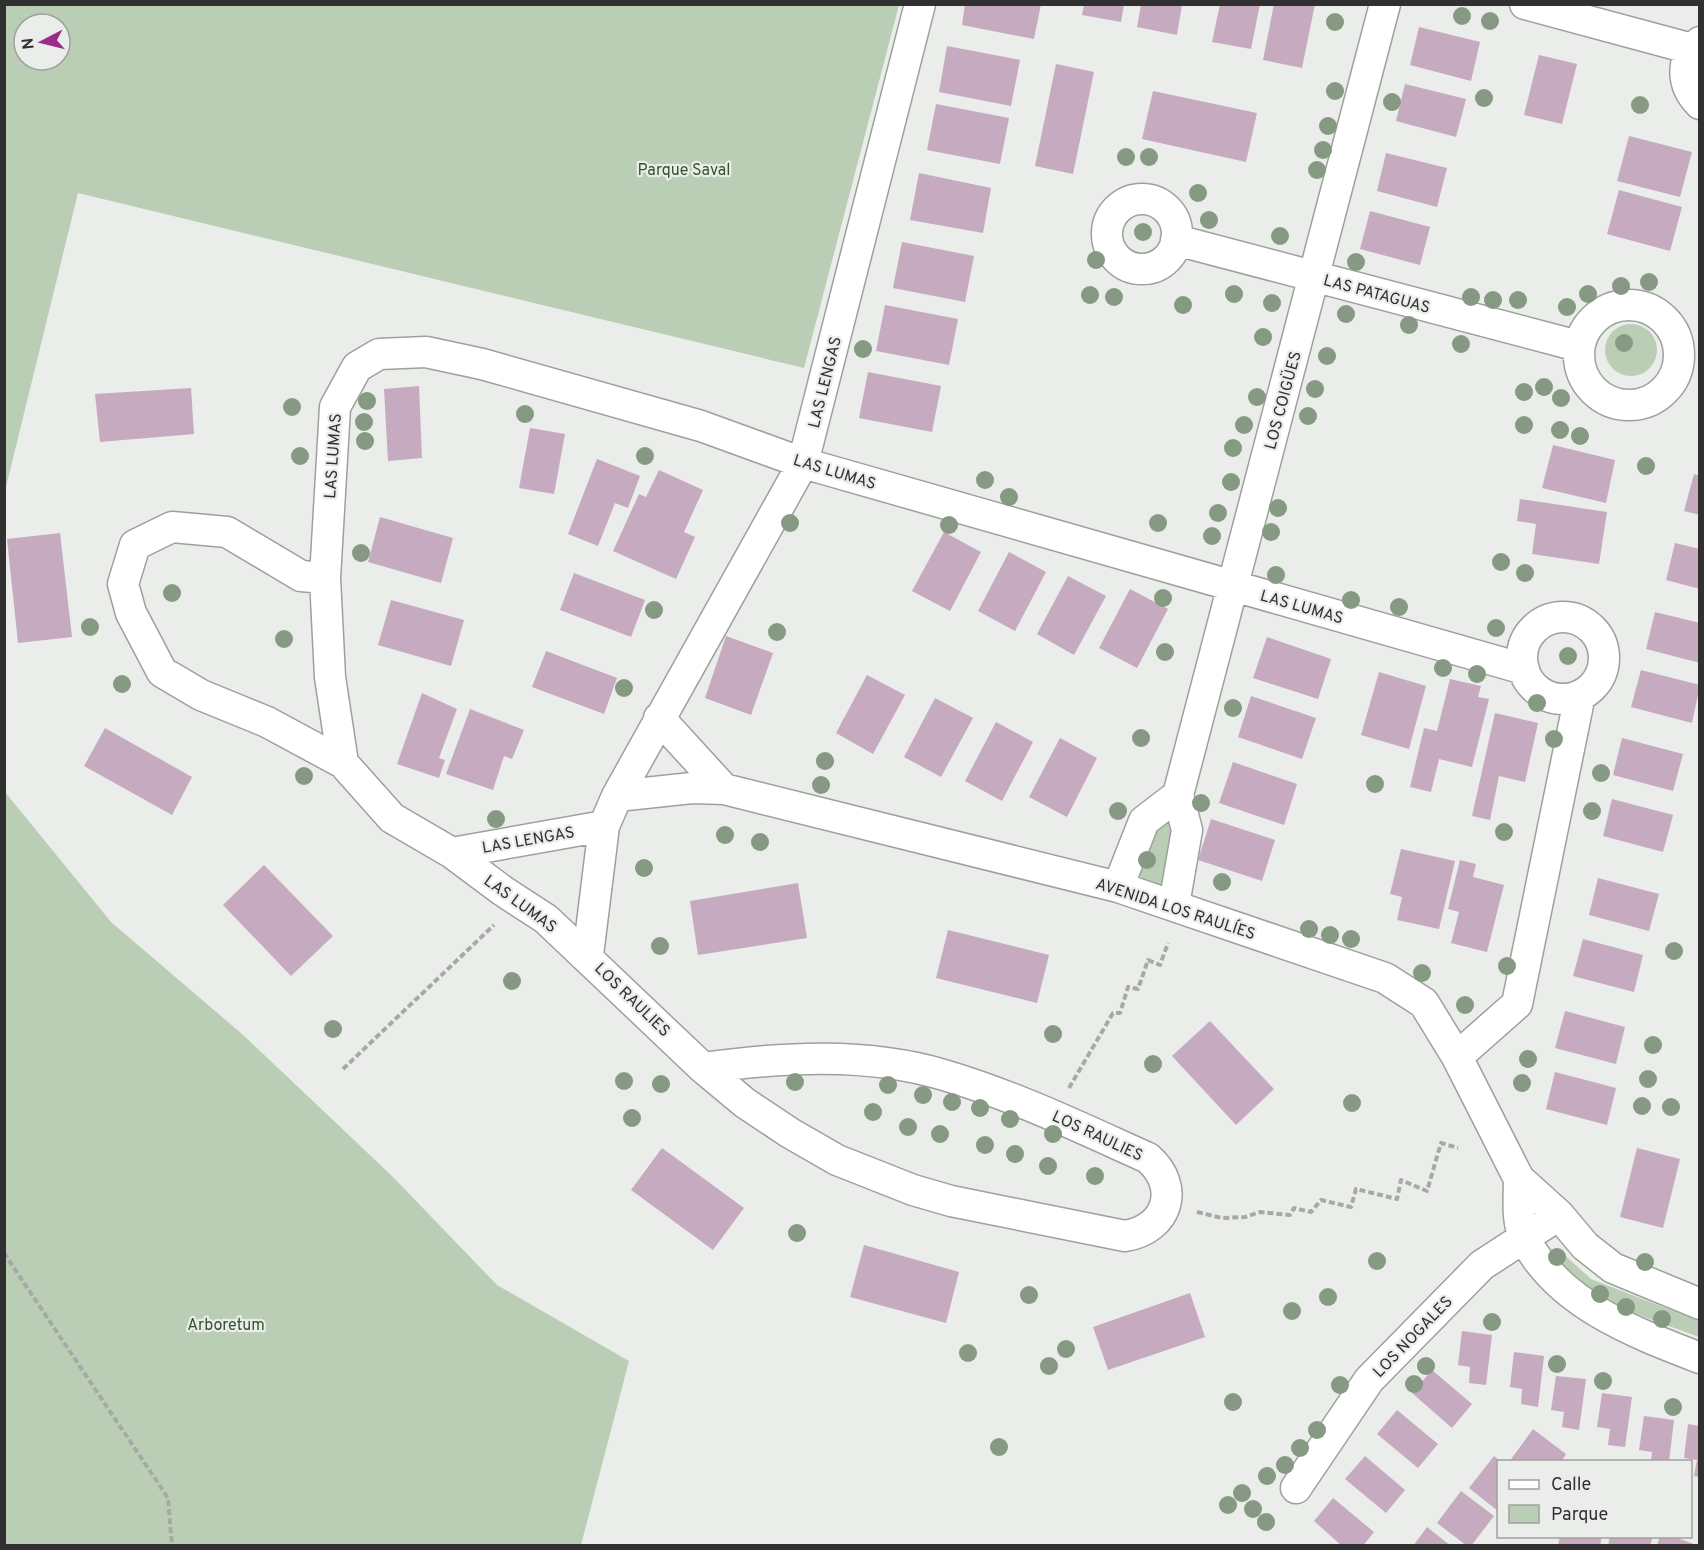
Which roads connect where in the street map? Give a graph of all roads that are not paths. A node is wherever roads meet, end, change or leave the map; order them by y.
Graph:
1 (920, 4) edge
2 (1385, 4) edge
3 (1525, 4) edge
4 (1696, 46) edge
5 (1700, 104) edge
6 (1176, 240) dead end
7 (1314, 276) junction
8 (1578, 346) dead end
9 (803, 463) junction
10 (325, 578) junction
11 (1233, 586) junction
12 (1524, 669) junction
13 (1580, 695) junction
14 (659, 718) junction
15 (344, 763) junction
16 (724, 789) junction
17 (1178, 795) junction
18 (617, 796) junction
19 (604, 826) junction
20 (452, 853) junction
21 (1118, 887) junction
22 (1174, 905) junction
23 (588, 955) junction
24 (1457, 1057) junction
25 (703, 1068) junction
26 (1520, 1179) junction
27 (1559, 1215) junction
28 (1524, 1238) junction
29 (1700, 1304) edge
30 (1700, 1358) edge
31 (1296, 1488) dead end

1 - 9 street, LAS LENGAS
2 - 7 street, LOS COIGÜES
3 - 4 street
4 - 5 street
6 - 7 street, LAS PATAGUAS
7 - 8 street, LAS PATAGUAS
7 - 11 street, LOS COIGÜES
9 - 10 street, LAS LUMAS
9 - 11 street, LAS LUMAS
9 - 14 street, LAS LENGAS
10 - 15 street, LAS LUMAS
10 - 15 street, LAS LUMAS
11 - 12 street, LAS LUMAS
11 - 17 street, LOS COIGÜES
12 - 13 street
12 - 13 street
13 - 24 street
14 - 16 street
14 - 18 street, LAS LENGAS
15 - 20 street, LAS LUMAS
16 - 18 street, AVENIDA LOS RAULÍES
16 - 21 street, AVENIDA LOS RAULÍES
17 - 21 street
17 - 22 street, LOS COIGÜES
18 - 19 street, LAS LENGAS
19 - 20 street, LAS LENGAS
19 - 23 street, LAS LENGAS
20 - 23 street, LAS LUMAS
21 - 22 street, AVENIDA LOS RAULÍES
22 - 24 street, AVENIDA LOS RAULÍES
23 - 25 street, LOS RAULIES
24 - 26 street, AVENIDA LOS RAULÍES
25 - 25 street, LOS RAULIES
26 - 27 street, AVENIDA LOS RAULÍES
26 - 28 street, AVENIDA LOS RAULÍES
27 - 28 street, LOS NOGALES
27 - 29 street, AVENIDA LOS RAULÍES
28 - 30 street, AVENIDA LOS RAULÍES
28 - 31 street, LOS NOGALES

